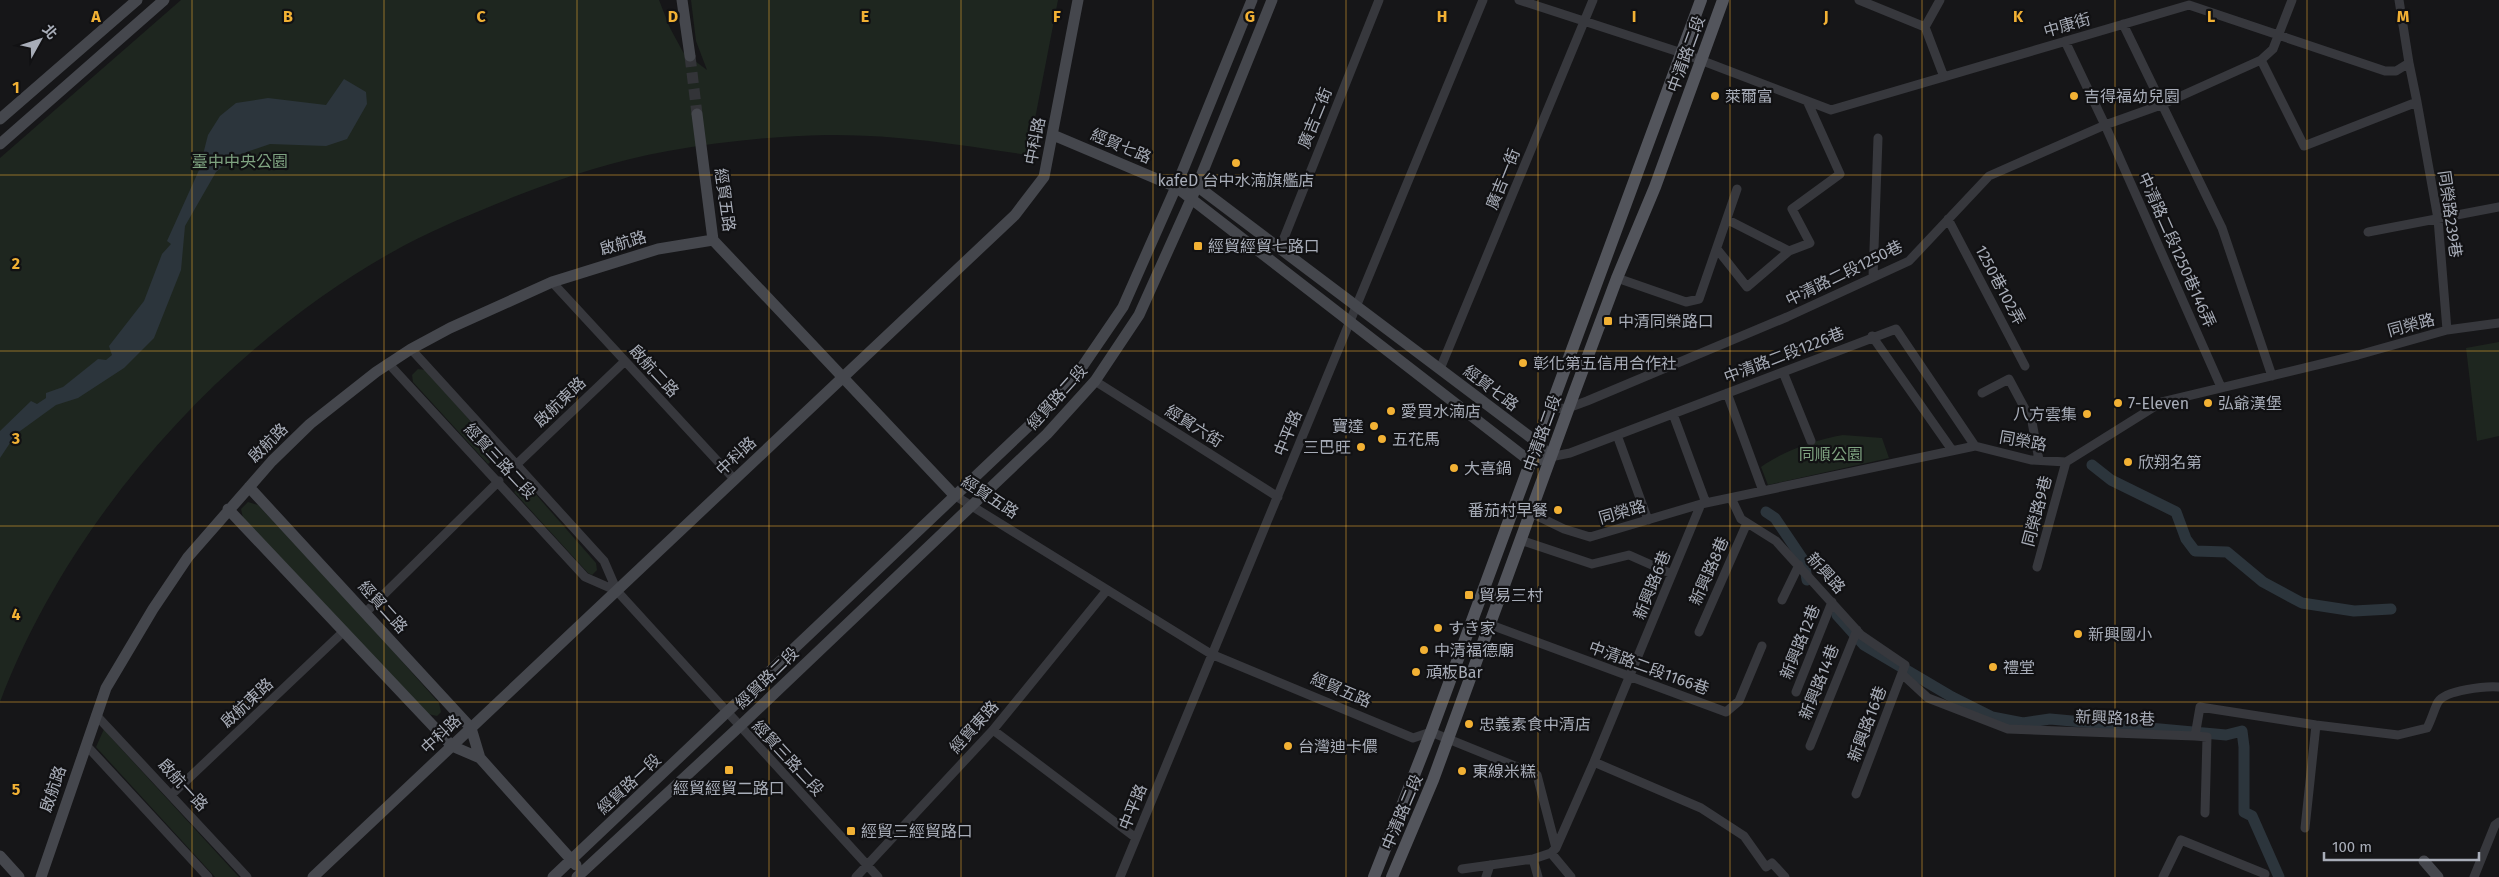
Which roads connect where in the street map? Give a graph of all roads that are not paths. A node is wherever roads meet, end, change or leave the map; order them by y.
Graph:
1 (137, 0) edge
2 (164, 0) edge
3 (682, 0) edge
4 (1078, 0) edge
5 (1252, 0) edge
6 (1272, 0) edge
7 (1379, 0) edge
8 (1483, 0) edge
9 (1519, 0) edge
10 (1593, 0) edge
11 (1701, 0) edge
12 (1723, 0) edge
13 (1859, 0) edge
14 (1940, 0) edge
15 (2292, 0) edge
16 (2399, 0) edge
17 (2190, 2) edge
18 (1584, 21) junction
19 (2123, 24) junction
20 (1925, 27) junction
21 (2278, 36) junction
22 (2065, 41) junction
23 (1682, 53) junction
24 (690, 56) tunnel mouth
25 (2260, 60) junction
26 (1701, 61) junction
27 (2409, 63) junction
28 (1944, 77) junction
29 (2417, 102) junction
30 (1808, 103) junction
31 (2161, 105) junction
32 (697, 114) tunnel mouth
33 (0, 119) edge
34 (2105, 125) junction
35 (1053, 135) junction
36 (1878, 138) dead end
37 (0, 144) edge
38 (1197, 186) junction
39 (1176, 187) junction
40 (1738, 189) dead end
41 (1191, 199) junction
42 (2499, 207) edge
43 (1948, 219) junction
44 (2438, 219) junction
45 (1728, 220) junction
46 (2368, 232) dead end
47 (713, 240) junction
48 (1280, 248) junction
49 (1717, 249) junction
50 (1789, 251) junction
51 (1617, 278) junction
52 (1873, 278) junction
53 (552, 282) junction
54 (1356, 306) junction
55 (1350, 322) junction
56 (2499, 323) edge
57 (2447, 330) junction
58 (1872, 336) junction
59 (411, 349) junction
60 (624, 362) junction
61 (388, 363) junction
62 (2024, 366) dead end
63 (1440, 369) junction
64 (1783, 372) junction
65 (2272, 376) junction
66 (843, 377) junction
67 (1095, 381) junction
68 (2222, 387) junction
69 (1728, 393) junction
70 (1982, 393) dead end
71 (1568, 408) junction
72 (1550, 409) junction
73 (1673, 414) junction
74 (1617, 435) junction
75 (1811, 442) dead end
76 (1538, 443) junction
77 (1975, 446) junction
78 (1952, 450) junction
79 (1550, 457) junction
80 (2039, 460) junction
81 (1531, 462) junction
82 (2066, 462) junction
83 (517, 464) junction
84 (735, 480) junction
85 (499, 481) junction
86 (249, 487) junction
87 (1763, 491) junction
88 (954, 496) junction
89 (1278, 497) junction
90 (1731, 498) junction
91 (1704, 504) junction
92 (971, 506) junction
93 (228, 508) junction
94 (1531, 513) junction
95 (1648, 520) junction
96 (1747, 523) junction
97 (1520, 540) junction
98 (1799, 565) junction
99 (2036, 567) dead end
100 (1672, 574) junction
101 (1107, 590) junction
102 (617, 591) junction
103 (1782, 600) dead end
104 (1832, 602) junction
105 (366, 612) junction
106 (1491, 625) junction
107 (1856, 630) junction
108 (343, 632) junction
109 (1699, 632) dead end
110 (1762, 646) dead end
111 (1211, 654) junction
112 (1905, 665) joint
113 (1902, 674) junction
114 (1630, 676) junction
115 (2499, 686) edge
116 (1796, 692) dead end
117 (727, 714) junction
118 (96, 715) junction
119 (2316, 725) junction
120 (739, 727) junction
121 (471, 728) junction
122 (993, 730) junction
123 (1431, 732) junction
124 (2194, 736) junction
125 (1448, 740) junction
126 (86, 745) junction
127 (452, 746) junction
128 (1810, 746) dead end
129 (480, 758) junction
130 (1594, 762) junction
131 (171, 794) junction
132 (1856, 794) dead end
133 (2205, 813) dead end
134 (2499, 822) edge
135 (2305, 828) dead end
136 (1136, 838) junction
137 (1553, 850) junction
138 (0, 856) edge
139 (1533, 859) junction
140 (571, 860) junction
141 (2424, 860) dead end
142 (868, 866) junction
143 (1490, 866) junction
144 (1462, 869) dead end
145 (2265, 874) dead end
146 (582, 875) edge
147 (19, 877) edge
148 (41, 877) edge
149 (208, 877) edge
150 (247, 877) edge
151 (313, 877) edge
152 (553, 877) edge
153 (856, 877) edge
154 (878, 877) edge
155 (1120, 877) edge
156 (1374, 877) edge
157 (1392, 877) edge
158 (1486, 877) edge
159 (1538, 877) edge
160 (1571, 877) edge
161 (1785, 877) edge
162 (2163, 877) edge
163 (2438, 877) edge
164 (2474, 877) edge

1 - 33 street
2 - 37 street
3 - 24 street
4 - 35 street, 中科路
5 - 39 street, 經貿路二段
6 - 38 street, 經貿路二段
7 - 48 street, 廣吉二街
8 - 54 street, 中平路
9 - 18 street, 中康街
10 - 18 street, 廣吉一街
11 - 23 main road, 中清路二段
12 - 26 main road, 中清路二段
13 - 20 street
14 - 20 street
15 - 21 street, 中清路二段1250巷
16 - 27 street
17 - 19 street, 中康街
17 - 21 street, 中康街
18 - 23 street, 中康街
18 - 63 street, 廣吉一街
19 - 22 street, 中康街
19 - 31 street
20 - 28 street
21 - 25 street, 中清路二段1250巷
21 - 27 street, 中康街
22 - 28 street, 中康街
22 - 34 street, 中清路二段1250巷146弄
23 - 26 street, 中康街
23 - 72 main road, 中清路二段
25 - 29 street
25 - 31 street, 中清路二段1250巷
26 - 30 street, 中康街
26 - 51 main road, 中清路二段
27 - 29 street, 同榮路239巷
28 - 30 street, 中康街
29 - 44 street, 同榮路239巷
30 - 50 street
31 - 34 street, 中清路二段1250巷
31 - 65 street
32 - 47 street, 經貿五路
34 - 43 street, 中清路二段1250巷
34 - 68 street, 中清路二段1250巷146弄
35 - 39 street, 經貿七路
35 - 66 street, 中科路
36 - 52 street
38 - 39 street, 經貿七路
38 - 41 street, 經貿路二段
38 - 48 street, 經貿七路
39 - 41 street, 經貿七路
39 - 88 street, 經貿路二段
40 - 45 street
41 - 55 street, 經貿七路
41 - 67 street, 經貿路二段
42 - 44 street
43 - 52 street, 中清路二段1250巷
43 - 62 street, 1250巷102弄
44 - 46 street
44 - 57 street, 同榮路239巷
45 - 49 street
45 - 50 street
47 - 53 street, 啟航路
47 - 66 street, 經貿五路
48 - 54 street, 經貿七路
49 - 50 street
49 - 51 street
51 - 71 main road, 中清路二段
52 - 71 street, 中清路二段1250巷
53 - 59 street, 啟航路
53 - 60 street, 啟航二路
54 - 55 street, 中平路
54 - 63 street, 經貿七路
55 - 81 street, 經貿七路
55 - 89 street, 中平路
56 - 57 street, 同榮路
57 - 65 street, 同榮路
58 - 64 street, 中清路二段1226巷
58 - 77 street, 中清路二段1226巷
58 - 78 street
59 - 61 street, 啟航路
59 - 83 street, 經貿三路二段
60 - 83 street, 啟航東路
60 - 84 street, 啟航二路
61 - 85 street, 經貿三路二段
61 - 86 street, 啟航路
63 - 76 street, 經貿七路
64 - 69 street, 中清路二段1226巷
64 - 75 street
65 - 68 street, 同榮路
66 - 84 street, 中科路
66 - 88 street, 經貿五路
67 - 89 street, 經貿六街
67 - 92 street, 經貿路二段
68 - 82 street, 同榮路
69 - 73 street, 中清路二段1226巷
69 - 87 street
70 - 80 street
71 - 72 street, 中清路二段1250巷
71 - 79 main road, 中清路二段
72 - 76 main road, 中清路二段
73 - 74 street, 中清路二段1226巷
73 - 91 street
74 - 79 street, 中清路二段1226巷
74 - 95 street
76 - 79 street, 經貿七路
76 - 81 main road, 中清路二段
77 - 78 street, 同榮路
77 - 80 street, 同榮路
78 - 87 street, 同榮路
79 - 81 street
79 - 94 main road, 中清路二段
80 - 82 street, 同榮路
81 - 123 main road, 中清路二段
82 - 99 street, 同榮路9巷
83 - 102 street, 經貿三路二段
84 - 102 street, 中科路
85 - 102 street, 經貿三路二段
85 - 105 street
86 - 93 street, 啟航路
86 - 105 street, 經貿二路
87 - 90 street, 同榮路
88 - 92 street, 經貿五路
88 - 117 street, 經貿路二段
89 - 111 street, 中平路
90 - 91 street, 同榮路
90 - 96 street, 新興路
91 - 95 street, 同榮路
91 - 100 street, 新興路6巷
92 - 101 street, 經貿五路
92 - 120 street, 經貿路二段
93 - 108 street, 經貿二路
93 - 118 street, 啟航路
94 - 95 street, 同榮路
94 - 97 main road, 中清路二段
96 - 98 street, 新興路
96 - 109 street, 新興路8巷
97 - 100 street
97 - 106 main road, 中清路二段
98 - 103 street
98 - 104 street, 新興路
100 - 114 street, 新興路6巷
101 - 111 street, 經貿五路
101 - 122 street, 經貿東路
102 - 117 street, 經貿三路二段
102 - 121 street, 中科路
104 - 107 street, 新興路
104 - 116 street, 新興路12巷
105 - 121 street, 經貿二路
106 - 114 street, 中清路二段1166巷
106 - 125 main road, 中清路二段
107 - 112 street, 新興路
107 - 128 street, 新興路14巷
108 - 127 street, 經貿二路
108 - 131 street, 啟航東路
110 - 114 street, 中清路二段1166巷
111 - 123 street, 經貿五路
111 - 136 street, 中平路
112 - 113 street, 新興路16巷
113 - 124 street, 新興路18巷
113 - 132 street, 新興路16巷
114 - 130 street, 新興路6巷
115 - 119 street
117 - 120 street, 經貿三路二段
117 - 140 street, 經貿路一段
118 - 126 street, 啟航路
118 - 131 street, 啟航一路
119 - 124 street
119 - 135 street
120 - 142 street, 經貿三路二段
120 - 146 street, 經貿路一段
121 - 127 street, 中科路
121 - 129 street, 經貿二路
122 - 136 street
122 - 142 street, 經貿東路
123 - 125 street
123 - 156 main road, 中清路二段
124 - 133 street
125 - 137 street
125 - 157 main road, 中清路二段
126 - 148 street, 啟航路
126 - 149 street
127 - 129 street, 經貿二路
127 - 151 street, 中科路
129 - 140 street, 經貿二路
130 - 137 street, 新興路6巷
130 - 161 street
131 - 150 street, 啟航一路
134 - 164 street
136 - 155 street, 中平路
137 - 139 street
137 - 160 street
138 - 147 street
139 - 143 street
139 - 159 street
140 - 146 street, 經貿二路
140 - 152 street, 經貿路一段
141 - 163 street
142 - 153 street, 經貿東路
142 - 154 street, 經貿三路二段
143 - 144 street
143 - 158 street
145 - 162 street

